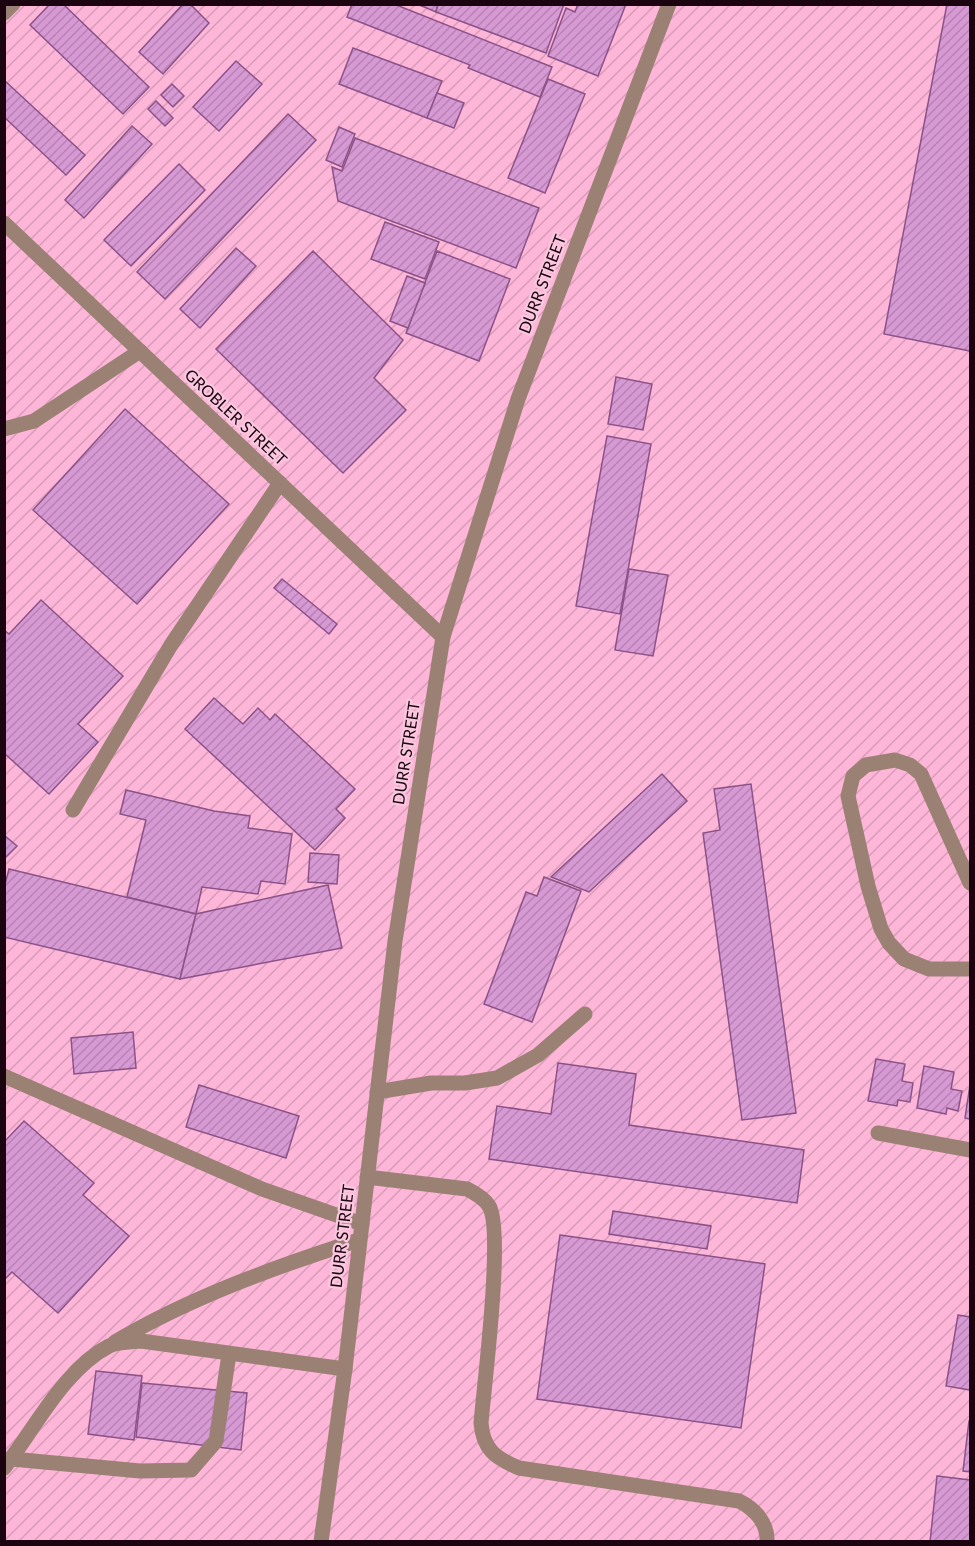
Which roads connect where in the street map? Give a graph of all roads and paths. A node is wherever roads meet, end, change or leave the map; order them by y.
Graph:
1 (13, 4) edge
2 (669, 4) edge
3 (4, 13) edge
4 (4, 223) edge
5 (140, 351) junction
6 (4, 429) edge
7 (280, 483) junction
8 (443, 637) junction
9 (73, 810) dead end
10 (970, 883) edge
11 (970, 969) edge
12 (585, 1014) dead end
13 (4, 1076) edge
14 (377, 1092) junction
15 (878, 1133) dead end
16 (970, 1150) edge
17 (367, 1177) junction
18 (362, 1224) junction
19 (359, 1240) junction
20 (110, 1345) junction
21 (229, 1354) junction
22 (345, 1369) junction
23 (8, 1463) edge
24 (321, 1542) edge
25 (767, 1542) edge

1 - 3 street
2 - 8 street, DURR STREET
4 - 5 street, GROBLER STREET
5 - 6 street
5 - 7 street, GROBLER STREET
7 - 8 street, GROBLER STREET
7 - 9 street
8 - 14 street, DURR STREET
10 - 11 street
12 - 14 street
13 - 18 street
14 - 17 street, DURR STREET
15 - 16 street
17 - 18 street, DURR STREET
17 - 25 street
18 - 19 street, DURR STREET
19 - 20 street
19 - 22 street, DURR STREET
20 - 21 street
20 - 23 street
21 - 22 street
21 - 23 street
22 - 24 street, DURR STREET

